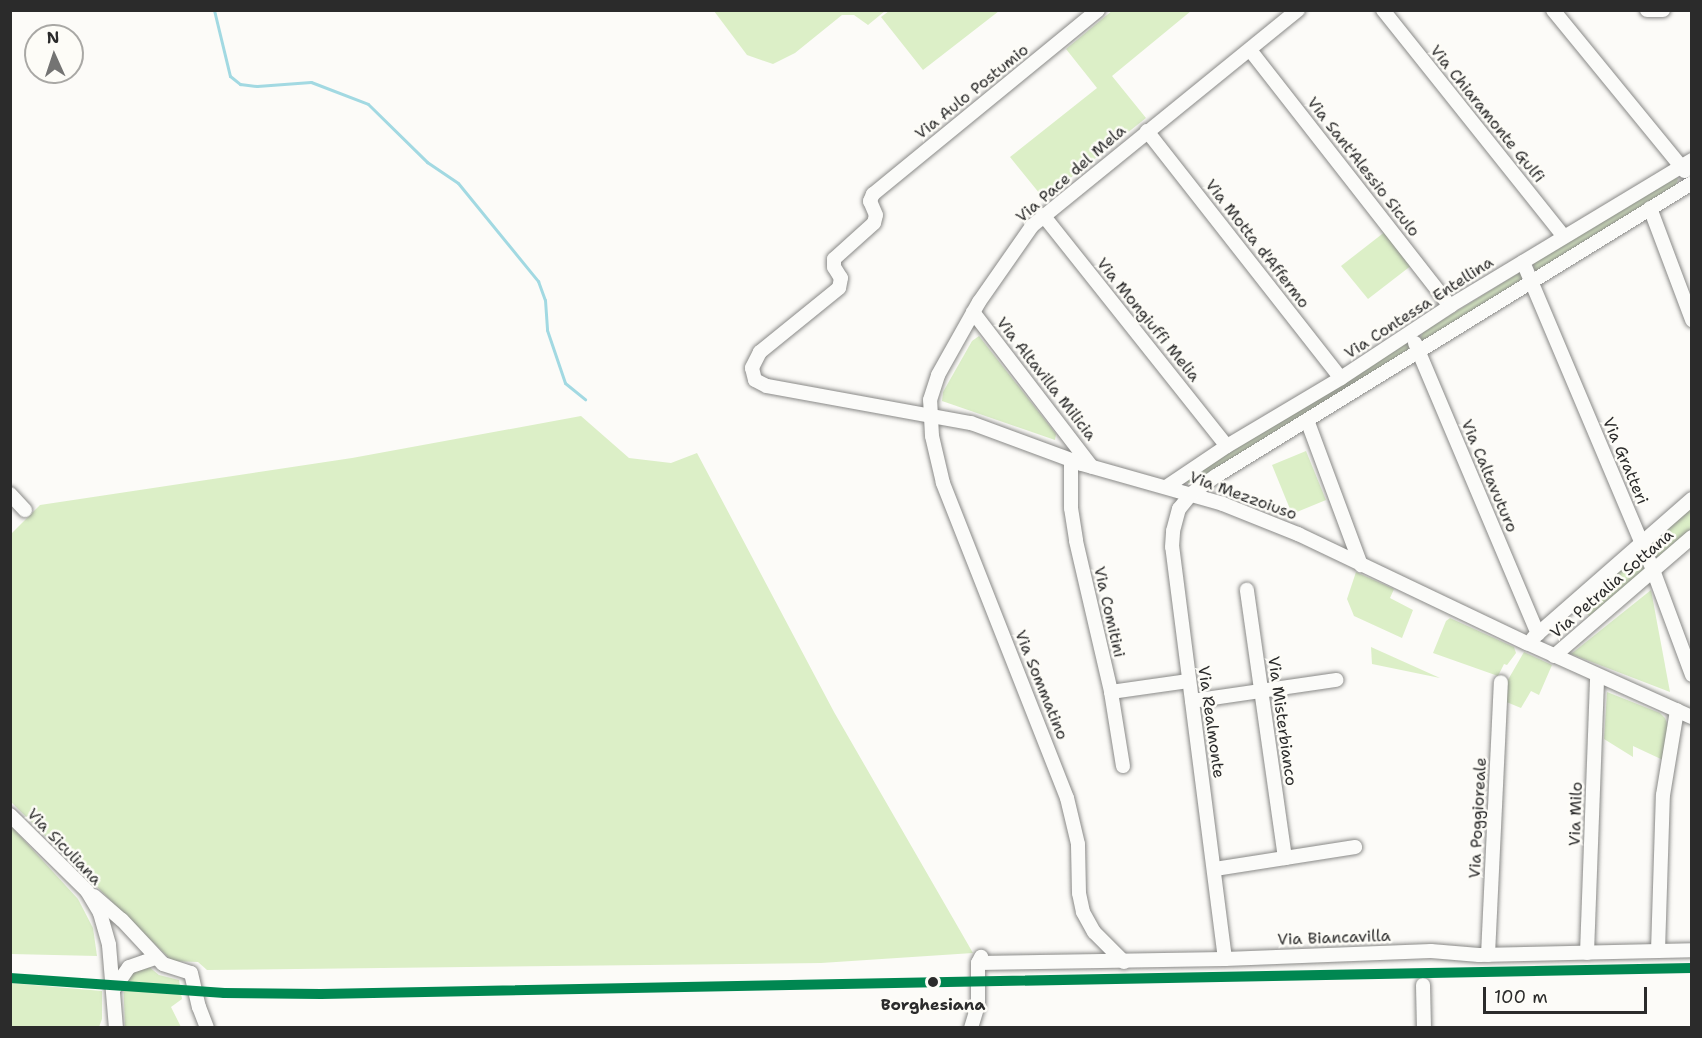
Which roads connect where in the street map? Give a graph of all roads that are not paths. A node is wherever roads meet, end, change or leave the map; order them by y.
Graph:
1 (1098, 10) edge
2 (1298, 10) edge
3 (1383, 10) edge
4 (1553, 10) edge
5 (1647, 10) edge
6 (1663, 10) edge
7 (1250, 50) junction
8 (1148, 130) junction
9 (1686, 163) edge
10 (1692, 181) edge
11 (1650, 208) junction
12 (1043, 215) junction
13 (1564, 237) junction
14 (1523, 262) junction
15 (1532, 281) junction
16 (1450, 306) junction
17 (973, 312) junction
18 (1692, 320) edge
19 (1411, 332) junction
20 (1418, 351) junction
21 (1341, 378) junction
22 (758, 382) joint
23 (930, 414) junction
24 (1307, 420) junction
25 (1227, 446) junction
26 (1071, 460) junction
27 (1092, 467) junction
28 (1166, 487) junction
29 (10, 494) edge
30 (1191, 494) junction
31 (1692, 499) edge
32 (25, 510) dead end
33 (1692, 537) edge
34 (1641, 545) junction
35 (1361, 565) junction
36 (1653, 570) junction
37 (1247, 590) dead end
38 (1538, 634) junction
39 (1527, 644) junction
40 (1554, 656) junction
41 (1692, 675) edge
42 (1597, 676) junction
43 (1336, 680) dead end
44 (1188, 681) junction
45 (1501, 682) dead end
46 (1262, 691) junction
47 (1111, 692) junction
48 (1192, 701) junction
49 (1677, 710) junction
50 (1692, 717) edge
51 (1123, 766) dead end
52 (10, 815) edge
53 (1355, 847) dead end
54 (1285, 858) junction
55 (1215, 869) junction
56 (87, 891) junction
57 (107, 932) junction
58 (141, 941) junction
59 (1692, 950) edge
60 (1658, 951) junction
61 (1587, 952) junction
62 (1488, 955) junction
63 (155, 958) junction
64 (1226, 959) junction
65 (1124, 962) junction
66 (1423, 985) dead end
67 (112, 992) junction
68 (112, 1007) junction
69 (108, 1028) edge
70 (116, 1028) edge
71 (207, 1028) edge
72 (971, 1028) edge
73 (1424, 1028) edge

1 - 22 street, Via Aulo Postumio
2 - 7 street, Via Pace del Mela
3 - 13 street, Via Chiaramonte Gulfi
4 - 9 street
5 - 6 street
7 - 8 street, Via Pace del Mela
7 - 16 street, Via Sant'Alessio Siculo
8 - 12 street, Via Pace del Mela
8 - 21 street, Via Motta d'Affermo
9 - 10 street
9 - 13 street, Via Contessa Entellina
10 - 11 street, Via Contessa Entellina
11 - 15 street, Via Contessa Entellina
11 - 18 street
12 - 17 street, Via Pace del Mela
12 - 25 street, Via Mongiuffi Melia
13 - 14 street, Via Contessa Entellina
14 - 15 street, Via Gratteri
14 - 16 street, Via Contessa Entellina
15 - 20 street, Via Contessa Entellina
15 - 34 street, Via Gratteri
16 - 19 street, Via Contessa Entellina
17 - 23 street, Via Pace del Mela
17 - 27 street, Via Altavilla Milicia
19 - 20 street, Via Caltavuturo
19 - 21 street, Via Contessa Entellina
20 - 24 street, Via Contessa Entellina
20 - 38 street, Via Caltavuturo
21 - 25 street, Via Contessa Entellina
22 - 23 street, Via Mezzoiuso
23 - 26 street, Via Mezzoiuso
23 - 65 street, Via Sommatino
24 - 30 street, Via Contessa Entellina
24 - 35 street
25 - 28 street, Via Contessa Entellina
26 - 27 street, Via Mezzoiuso
26 - 47 street, Via Comitini
27 - 28 street, Via Mezzoiuso
28 - 30 street, Via Mezzoiuso
29 - 32 street
30 - 35 street, Via Mezzoiuso
30 - 44 street, Via Realmonte
31 - 34 street, Via Petralia Sottana
33 - 36 street, Via Petralia Sottana
34 - 36 street, Via Gratteri
34 - 38 street, Via Petralia Sottana
35 - 39 street, Via Mezzoiuso
36 - 40 street, Via Petralia Sottana
36 - 41 street, Via Gratteri
37 - 46 street, Via Misterbianco
38 - 39 street, Via Petralia Sottana
39 - 40 street, Via Mezzoiuso
40 - 42 street, Via Mezzoiuso
42 - 49 street, Via Mezzoiuso
42 - 61 street, Via Milo
43 - 46 street
44 - 47 street
44 - 48 street, Via Realmonte
45 - 62 street, Via Poggioreale
46 - 48 street
46 - 54 street, Via Misterbianco
47 - 51 street, Via Comitini
48 - 55 street, Via Realmonte
49 - 50 street, Via Mezzoiuso
49 - 60 street
52 - 56 street, Via Siculiana
53 - 54 street
54 - 55 street
55 - 64 street, Via Realmonte
56 - 57 street, Via Siculiana
56 - 58 street
57 - 58 street
57 - 67 street, Via Siculiana
58 - 63 street
59 - 60 street, Via Biancavilla
60 - 61 street, Via Biancavilla
61 - 62 street, Via Biancavilla
62 - 64 street, Via Biancavilla
63 - 67 street
63 - 71 street
64 - 65 street, Via Biancavilla
65 - 72 street, Via Biancavilla
66 - 73 street
67 - 68 street, Via Siculiana
68 - 69 street
68 - 70 street

